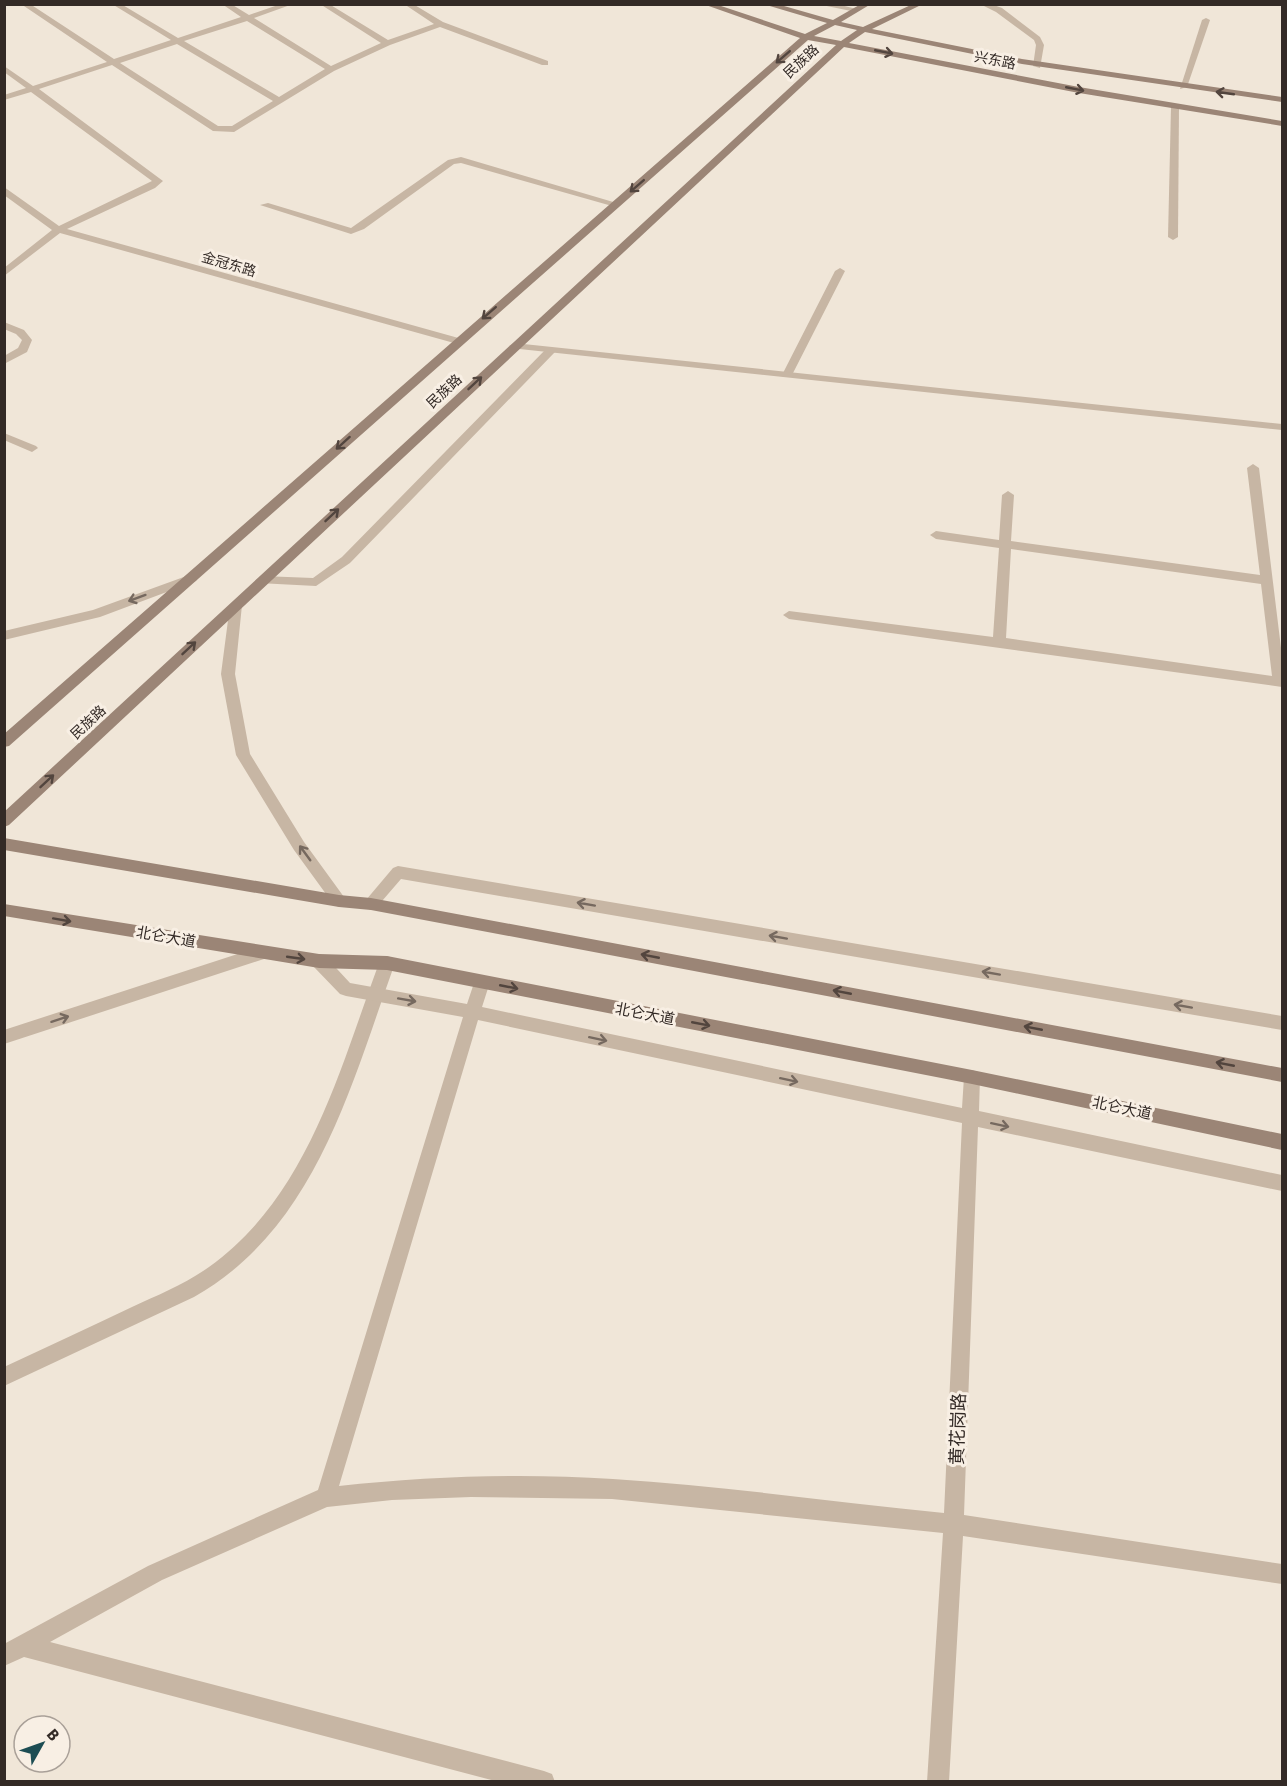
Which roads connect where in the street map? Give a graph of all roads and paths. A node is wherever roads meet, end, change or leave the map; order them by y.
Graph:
1 (24, 4) edge
2 (115, 4) edge
3 (225, 4) edge
4 (290, 4) edge
5 (323, 4) edge
6 (407, 4) edge
7 (706, 4) edge
8 (766, 4) edge
9 (820, 4) edge
10 (868, 4) edge
11 (920, 4) edge
12 (983, 4) edge
13 (856, 10) junction
14 (248, 18) junction
15 (1206, 20) dead end
16 (829, 23) junction
17 (440, 24) junction
18 (863, 30) junction
19 (806, 37) junction
20 (178, 41) junction
21 (387, 43) junction
22 (842, 44) junction
23 (116, 62) junction
24 (546, 63) dead end
25 (1037, 66) junction
26 (4, 68) edge
27 (332, 69) junction
28 (1183, 87) junction
29 (35, 88) junction
30 (4, 98) edge
31 (1282, 100) edge
32 (279, 101) junction
33 (1175, 107) junction
34 (1282, 124) edge
35 (4, 190) edge
36 (615, 204) junction
37 (265, 205) dead end
38 (58, 230) junction
39 (1173, 237) dead end
40 (840, 271) dead end
41 (4, 273) edge
42 (4, 325) edge
43 (458, 341) junction
44 (514, 346) junction
45 (551, 350) junction
46 (4, 361) edge
47 (787, 375) junction
48 (1282, 427) edge
49 (4, 436) edge
50 (32, 448) dead end
51 (1253, 468) dead end
52 (1008, 495) dead end
53 (936, 535) dead end
54 (1005, 543) junction
55 (192, 578) junction
56 (262, 580) junction
57 (1266, 580) junction
58 (236, 605) junction
59 (789, 615) dead end
60 (4, 636) edge
61 (999, 642) junction
62 (1281, 681) edge
63 (4, 742) edge
64 (4, 821) edge
65 (4, 844) edge
66 (339, 901) junction
67 (370, 904) junction
68 (4, 910) edge
69 (262, 953) junction
70 (319, 961) junction
71 (387, 963) junction
72 (482, 982) junction
73 (375, 994) junction
74 (473, 1012) junction
75 (1282, 1023) edge
76 (4, 1037) edge
77 (1282, 1075) edge
78 (972, 1077) junction
79 (970, 1119) junction
80 (1282, 1142) edge
81 (1282, 1183) edge
82 (4, 1377) edge
83 (326, 1497) junction
84 (954, 1524) junction
85 (1282, 1574) edge
86 (14, 1651) edge
87 (544, 1782) edge
88 (938, 1782) edge

1 - 23 street
2 - 20 street
3 - 14 street
4 - 14 street
5 - 21 street
6 - 17 street
7 - 19 main road, 兴东路
8 - 16 main road, 兴东路
9 - 13 street
10 - 13 main road, 民族路
11 - 18 main road, 民族路
12 - 25 street
13 - 16 main road, 民族路
14 - 20 street
14 - 27 street
15 - 28 street
16 - 18 main road, 兴东路
16 - 19 main road, 民族路
17 - 21 street
17 - 24 street
18 - 22 main road, 民族路
18 - 25 main road, 兴东路
19 - 22 main road, 兴东路
19 -> 36 main road, 民族路
20 - 23 street
20 - 32 street
21 - 27 street
22 -> 33 main road, 兴东路
22 - 44 main road, 民族路
23 - 29 street
23 - 32 street
25 - 28 main road, 兴东路
26 - 29 street
27 - 32 street
31 -> 28 main road, 兴东路
29 - 30 street
29 - 38 street
33 - 34 main road, 兴东路
33 - 39 street
35 - 38 street, 金冠东路
36 - 37 street
36 -> 43 main road, 民族路
38 - 41 street
38 - 43 street, 金冠东路
40 - 47 street
42 - 46 street
43 -> 55 main road, 民族路
44 - 45 street
56 -> 44 main road, 民族路
45 - 47 street
45 - 56 street
47 - 48 street
49 - 50 street
51 - 57 street
52 - 54 street
53 - 54 street
54 - 57 street
54 - 61 street
55 -> 60 street
55 - 63 main road, 民族路
56 - 58 main road, 民族路
57 - 62 street
64 -> 58 main road, 民族路
66 -> 58 street
59 - 61 street
61 - 62 street
65 - 66 main road
66 - 67 main road
75 -> 67 street
77 -> 67 main road
68 -> 69 main road, 北仑大道
69 -> 70 main road, 北仑大道
76 -> 69 street
70 - 71 main road, 北仑大道
70 - 73 street
71 - 72 main road, 北仑大道
71 - 73 street
72 - 74 street
72 -> 78 main road, 北仑大道
73 -> 74 street
73 - 82 street
74 -> 79 street
74 - 83 street
78 - 79 street, 黄花岗路
78 - 80 main road, 北仑大道
79 -> 81 street
79 - 84 street, 黄花岗路
83 - 84 street
83 - 86 street
84 - 85 street
84 - 88 street, 黄花岗路
86 - 87 street

